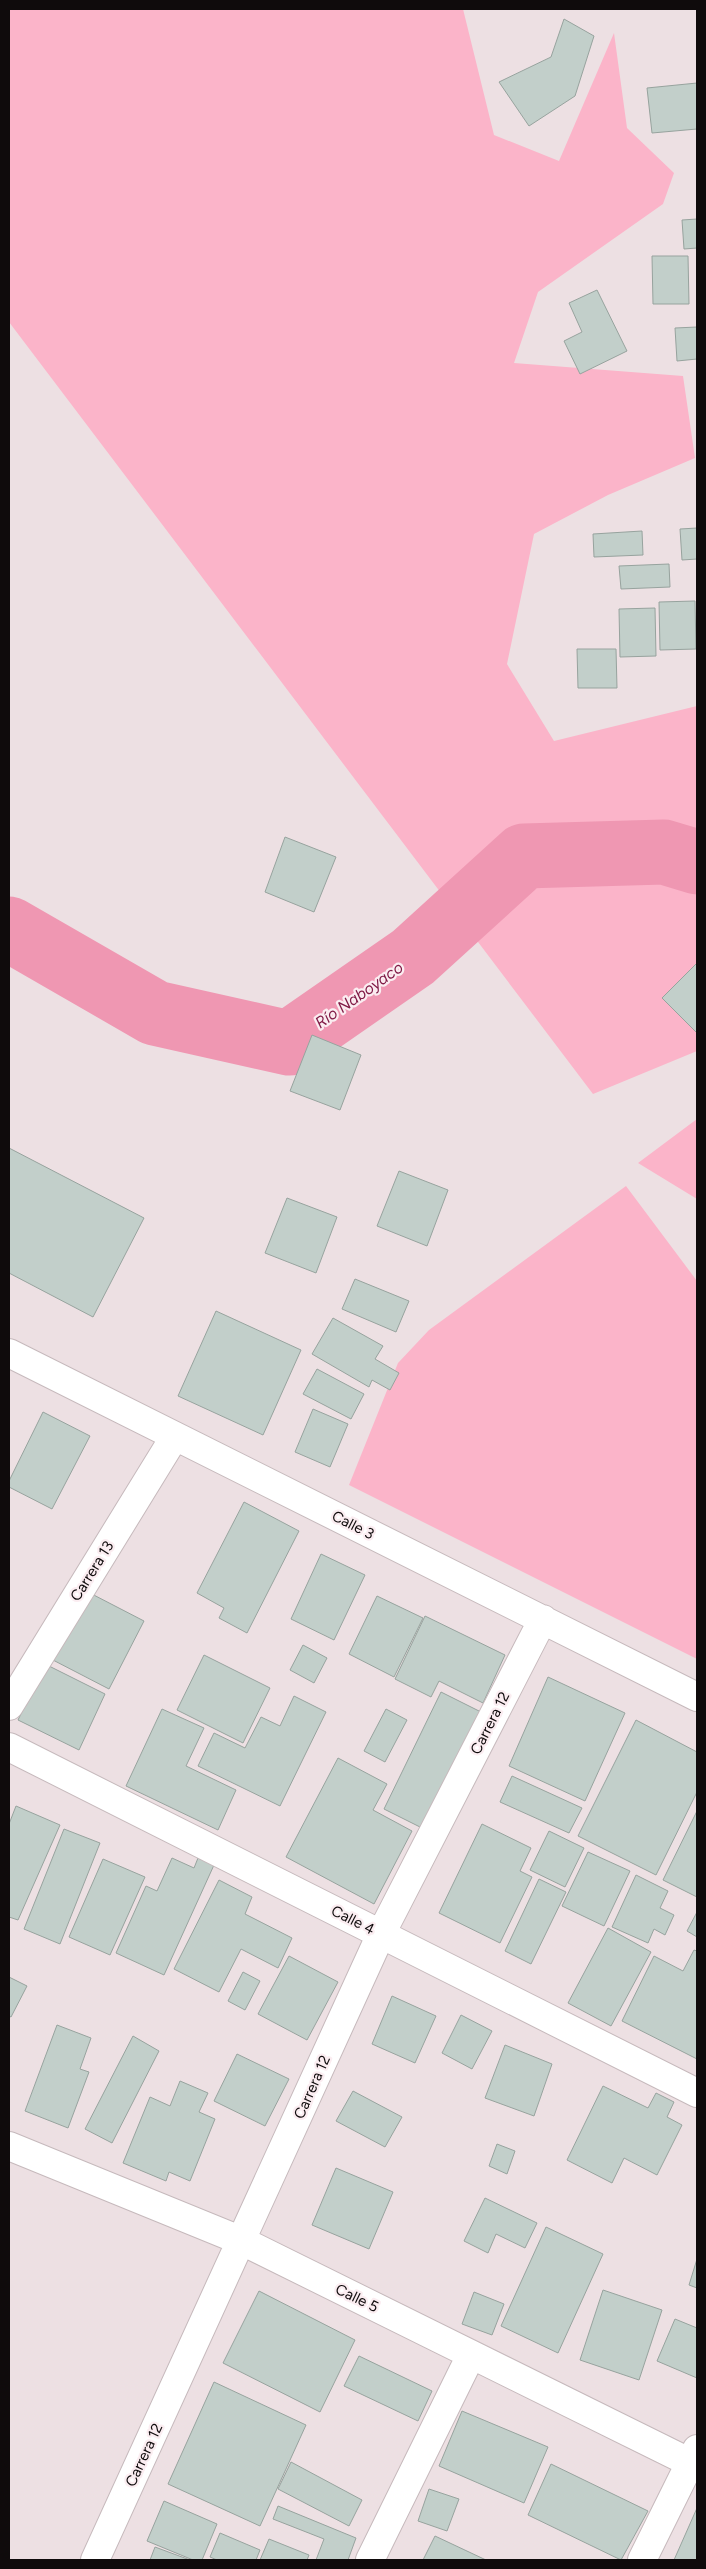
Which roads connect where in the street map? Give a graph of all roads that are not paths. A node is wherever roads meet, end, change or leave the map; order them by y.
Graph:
1 (9, 1353) edge
2 (175, 1436) junction
3 (543, 1619) junction
4 (697, 1696) edge
5 (9, 1706) edge
6 (9, 1747) edge
7 (381, 1934) junction
8 (697, 2093) edge
9 (9, 2146) edge
10 (242, 2241) junction
11 (471, 2354) junction
12 (695, 2459) edge
13 (95, 2560) edge
14 (370, 2560) edge
15 (642, 2560) edge

1 - 2 street, Calle 3
2 - 3 street, Calle 3
2 - 5 street, Carrera 13
3 - 4 street, Calle 3
3 - 7 street, Carrera 12
6 - 7 street, Calle 4
7 - 8 street, Calle 4
7 - 10 street, Carrera 12
9 - 10 street, Calle 5
10 - 11 street, Calle 5
10 - 13 street, Carrera 12
11 - 12 street, Calle 5
11 - 14 street
12 - 15 street

